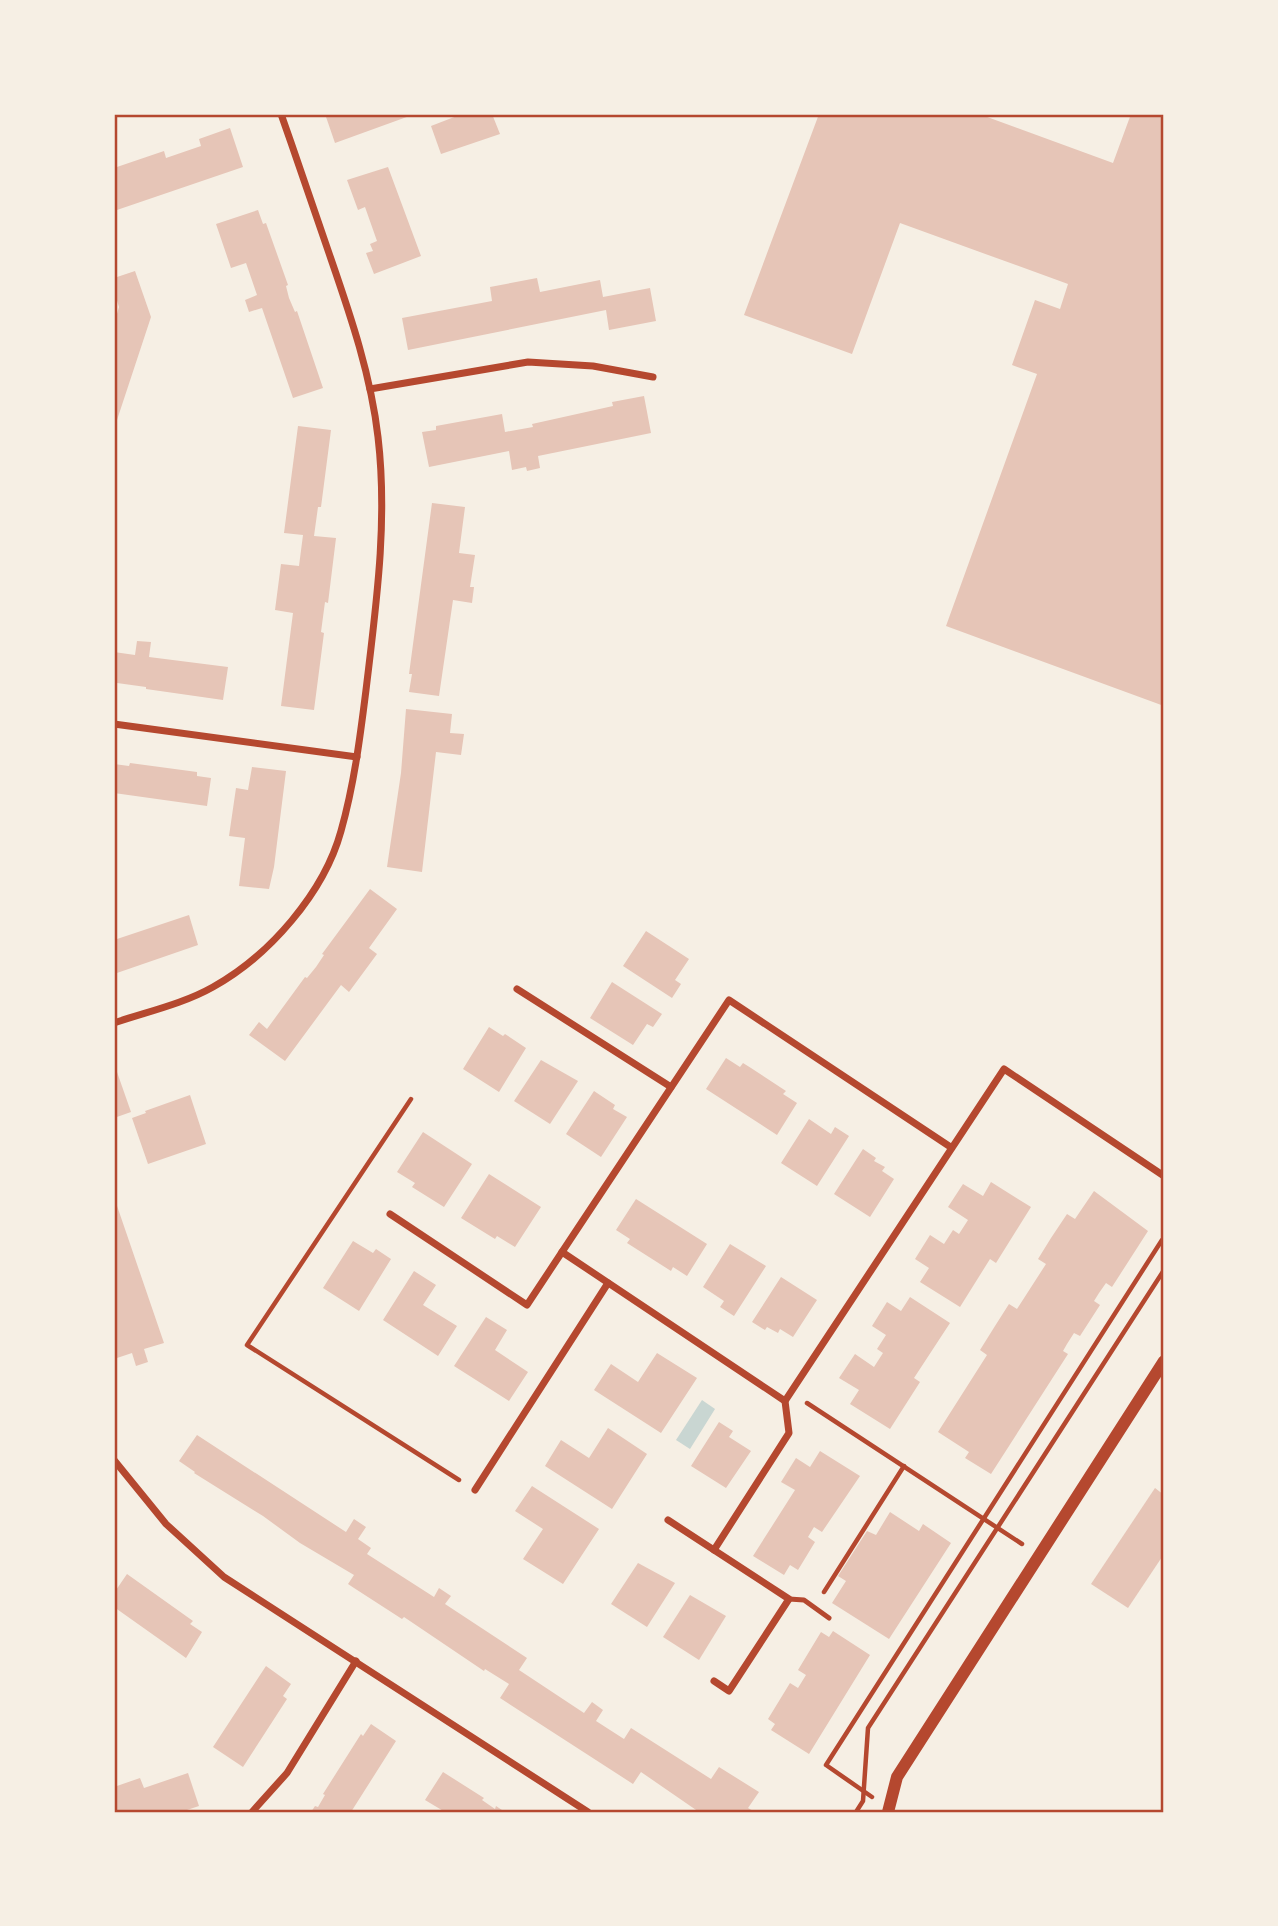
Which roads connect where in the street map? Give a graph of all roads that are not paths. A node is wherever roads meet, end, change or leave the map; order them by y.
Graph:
1 (281, 114) edge
2 (653, 377) dead end
3 (370, 389) junction
4 (114, 724) edge
5 (357, 757) junction
6 (517, 989) dead end
7 (114, 1023) edge
8 (671, 1087) junction
9 (951, 1148) junction
10 (1164, 1176) edge
11 (390, 1214) dead end
12 (562, 1252) junction
13 (608, 1283) junction
14 (1164, 1361) edge
15 (785, 1401) junction
16 (114, 1460) edge
17 (475, 1490) road end
18 (668, 1520) dead end
19 (714, 1550) junction
20 (789, 1599) junction
21 (828, 1618) dead end
22 (356, 1661) junction
23 (714, 1681) dead end
24 (252, 1812) edge
25 (588, 1812) edge
26 (888, 1812) edge

1 - 3 street
2 - 3 street
3 - 5 street
4 - 5 street
5 - 7 street
6 - 8 street
8 - 9 street
8 - 12 street
9 - 10 street
9 - 15 street
11 - 12 street
12 - 13 street
13 - 15 street
13 - 17 street
14 - 26 street
15 - 19 street
16 - 22 street
18 - 19 street
19 - 20 street
20 - 21 lane
20 - 23 street
22 - 24 street
22 - 25 street

